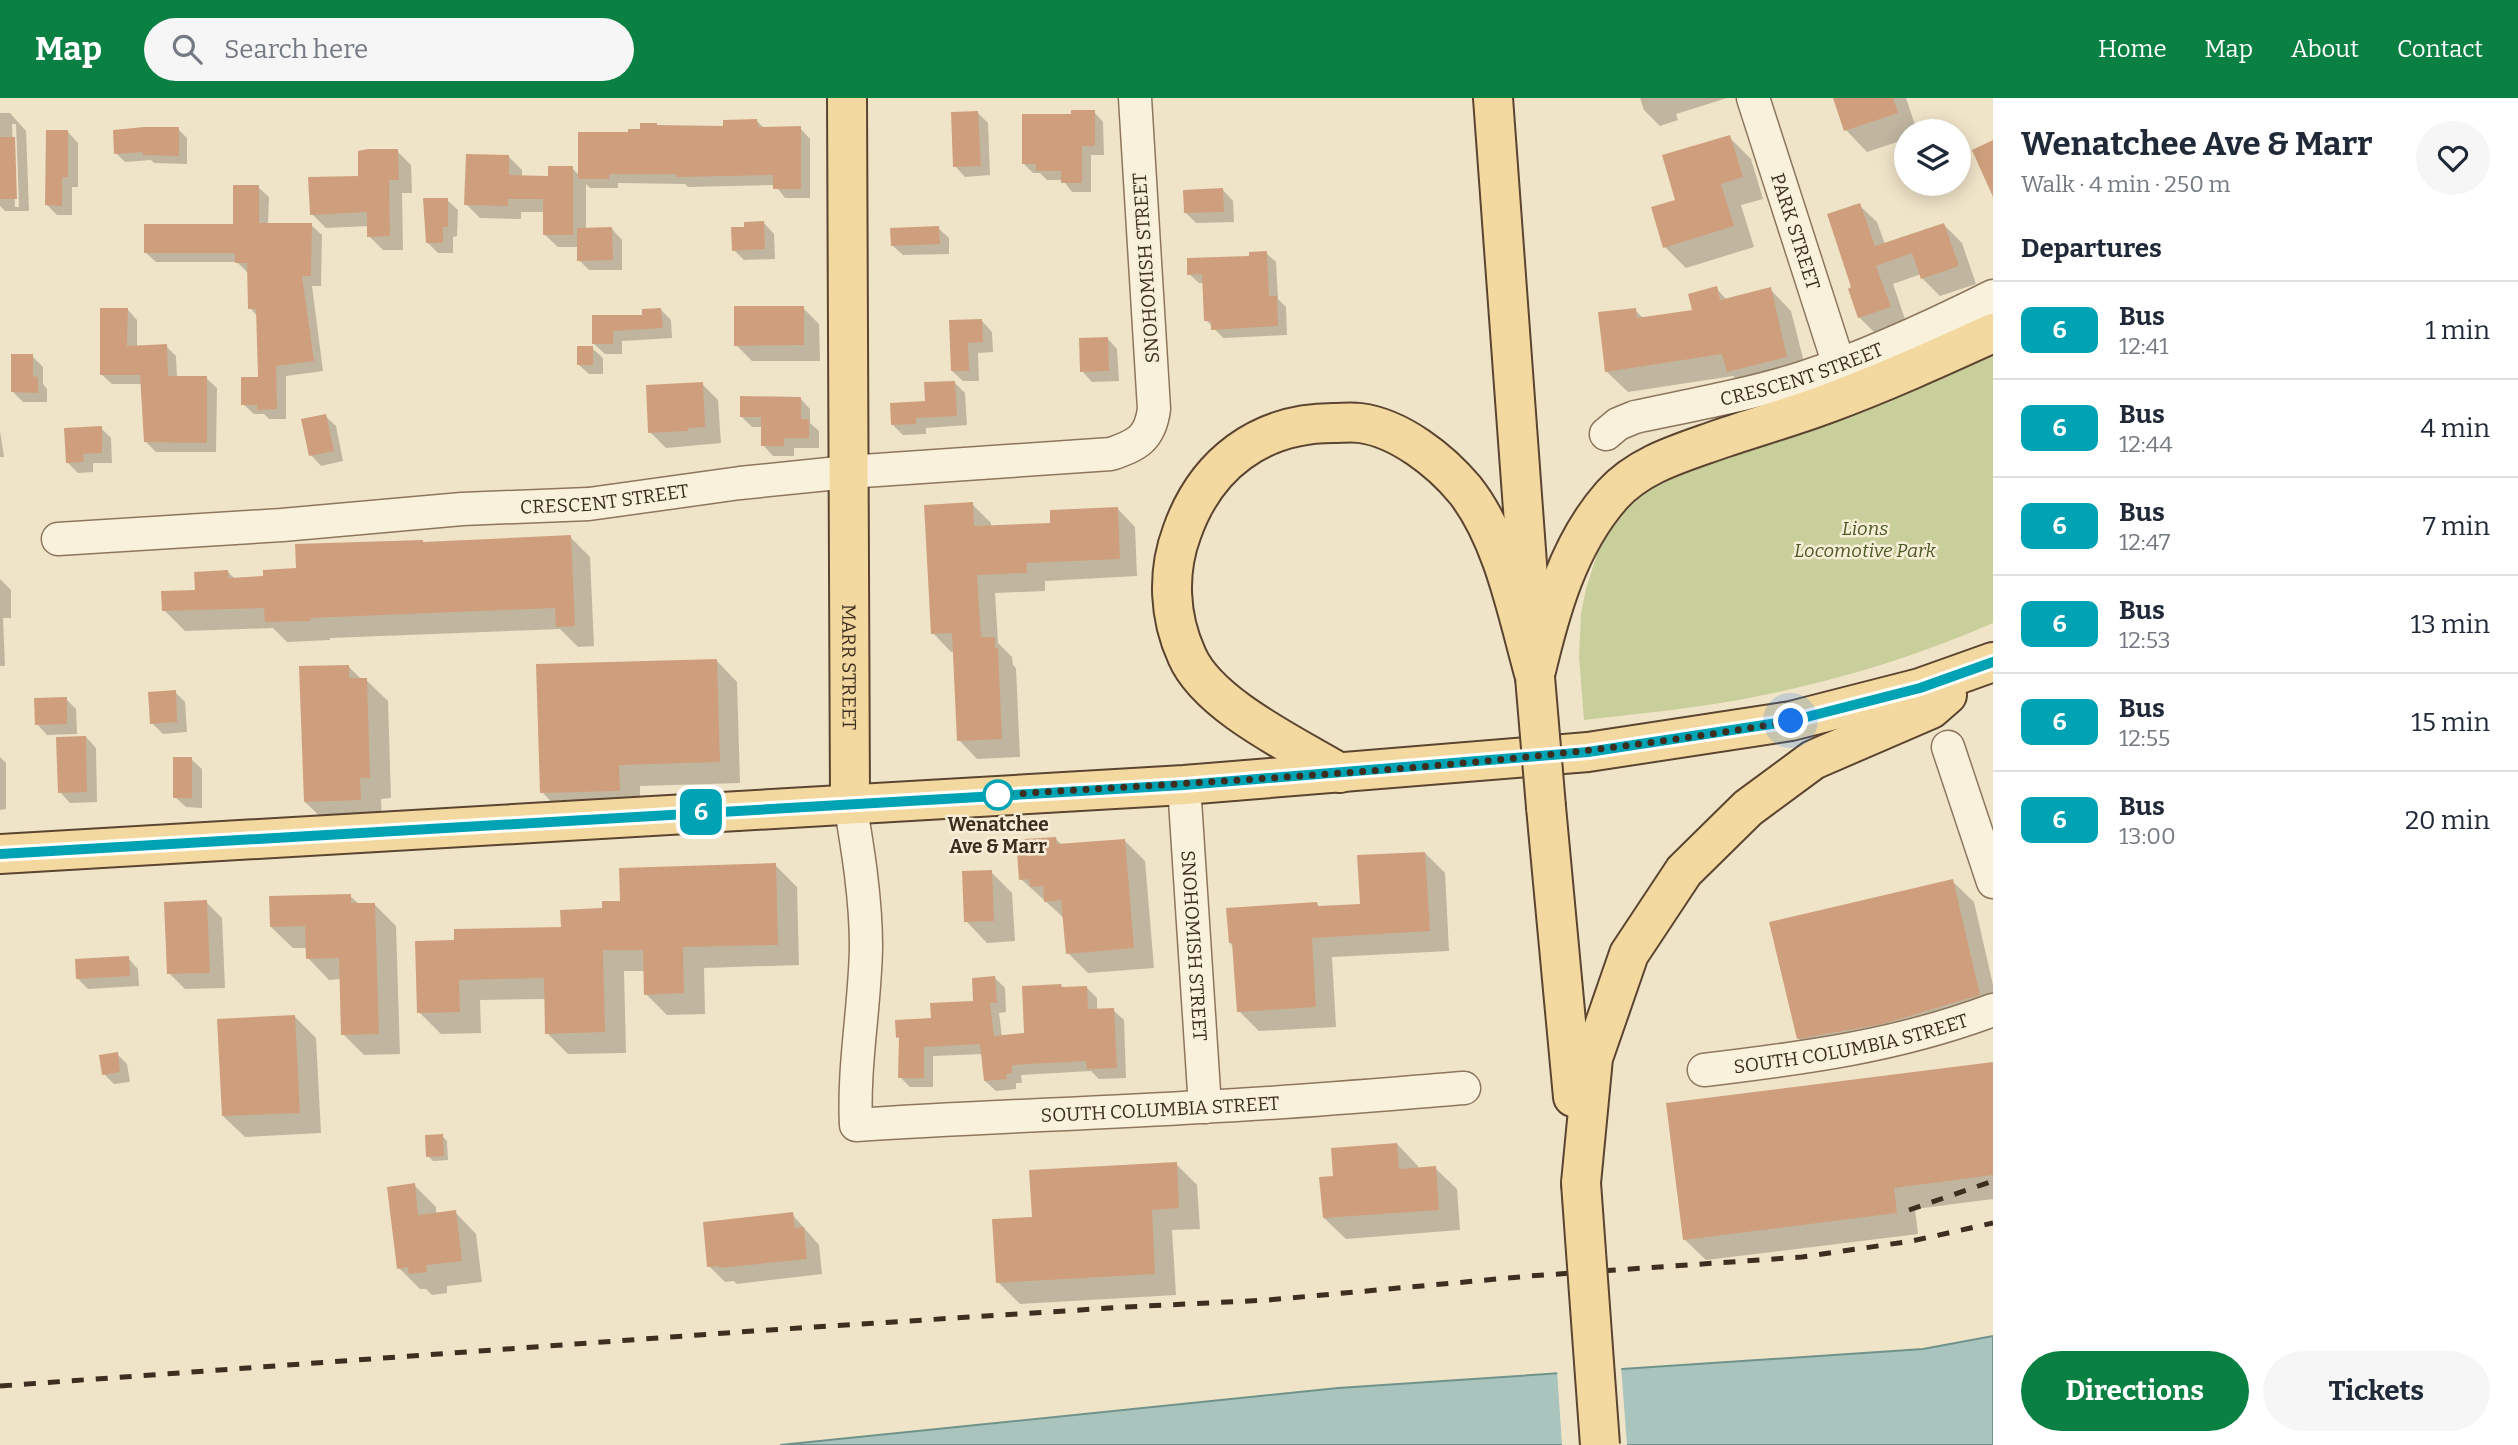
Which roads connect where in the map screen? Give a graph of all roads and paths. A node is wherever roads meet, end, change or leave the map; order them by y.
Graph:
1 (847, 98) edge
2 (879, 98) edge
3 (1135, 98) edge
4 (1493, 98) edge
5 (1753, 98) edge
6 (849, 206) junction
7 (1993, 296) edge
8 (1993, 333) edge
9 (1839, 365) junction
10 (1606, 434) dead end
11 (1145, 437) joint
12 (848, 472) junction
13 (58, 539) dead end
14 (1985, 665) edge
15 (1535, 677) junction
16 (1948, 747) dead end
17 (1340, 773) junction
18 (1184, 785) junction
19 (850, 803) junction
20 (0, 853) edge
21 (1993, 882) edge
22 (1993, 1010) edge
23 (1704, 1070) dead end
24 (1464, 1088) dead end
25 (1205, 1107) junction
26 (856, 1125) joint
27 (1581, 1183) junction
28 (1600, 1445) edge

1 - 6 main road, MARR STREET
2 - 6 main road, MARR STREET
3 - 11 street, SNOHOMISH STREET
4 - 15 main road
5 - 9 street, PARK STREET
6 - 12 main road, MARR STREET
7 - 9 street, CRESCENT STREET
8 - 15 main road
9 - 10 street, CRESCENT STREET
11 - 12 street, CRESCENT STREET
12 - 13 street, CRESCENT STREET
12 - 19 main road, MARR STREET
14 - 17 main road
14 - 27 main road
15 - 17 main road
15 - 27 main road, bridge
16 - 21 street
17 - 18 main road
18 - 19 main road
18 - 25 street, SNOHOMISH STREET
19 - 20 main road
19 - 26 street, MARR STREET
22 - 23 street, SOUTH COLUMBIA STREET
24 - 25 street, SOUTH COLUMBIA STREET
25 - 26 street, SOUTH COLUMBIA STREET
27 - 28 main road, bridge

